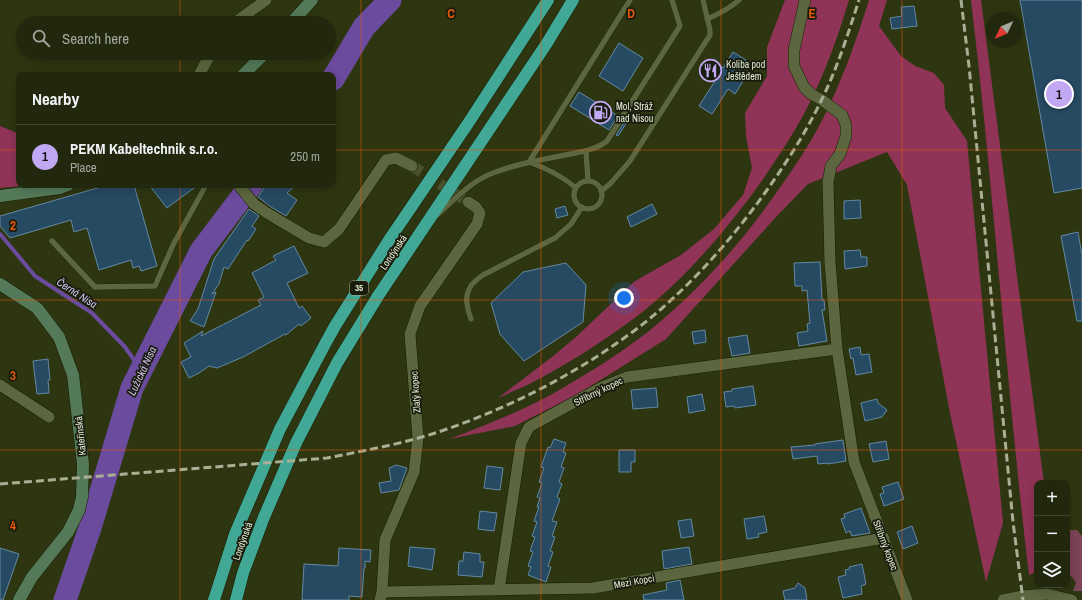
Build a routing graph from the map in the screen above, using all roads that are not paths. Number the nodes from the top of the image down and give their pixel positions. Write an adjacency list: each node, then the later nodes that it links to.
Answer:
1 (266, 0): 10 (street)
2 (312, 0): 11 (street)
3 (548, 0): 40 (highway, Londýnská / 35)
4 (573, 0): 29 (highway, Londýnská / 35)
5 (630, 0): 18 (lane)
6 (672, 0): 17 (lane)
7 (703, 0): 12 (lane)
8 (739, 0): 12 (lane)
9 (805, 0): 33 (street, Stříbrný kopec)
10 (244, 16)
11 (297, 16)
12 (707, 18): 25 (lane)
13 (207, 60): 15 (street)
14 (258, 60): 16 (street)
15 (201, 72)
16 (246, 72)
17 (586, 151): 18 (lane); 20 (lane)
18 (529, 162): 24 (lane); 29 (lane)
19 (412, 166): 23 (street)
20 (588, 181): 24 (lane); 25 (lane)
21 (60, 188): 26 (street)
22 (204, 188): 30 (lane)
23 (241, 188)
24 (576, 188): 28 (lane)
25 (600, 191): 28 (lane)
26 (0, 196)
27 (468, 202): 38 (street, Zlatý kopec)
28 (582, 207): 32 (lane)
29 (424, 228): 41 (highway, Londýnská / 35)
30 (52, 241)
31 (0, 284): 39 (street, Kateřinská)
32 (471, 319)
33 (837, 349): 36 (street, Stříbrný kopec); 37 (street, Stříbrný kopec)
34 (0, 385): 35 (street)
35 (49, 417)
36 (884, 538): 37 (street, Mezi Kopci); 42 (street, Stříbrný kopec)
37 (499, 590): 38 (street, Mezi Kopci)
38 (381, 596)
39 (19, 600)
40 (214, 600)
41 (236, 600)
42 (907, 600)
43 (1003, 600): 44 (street)
44 (1072, 600)

